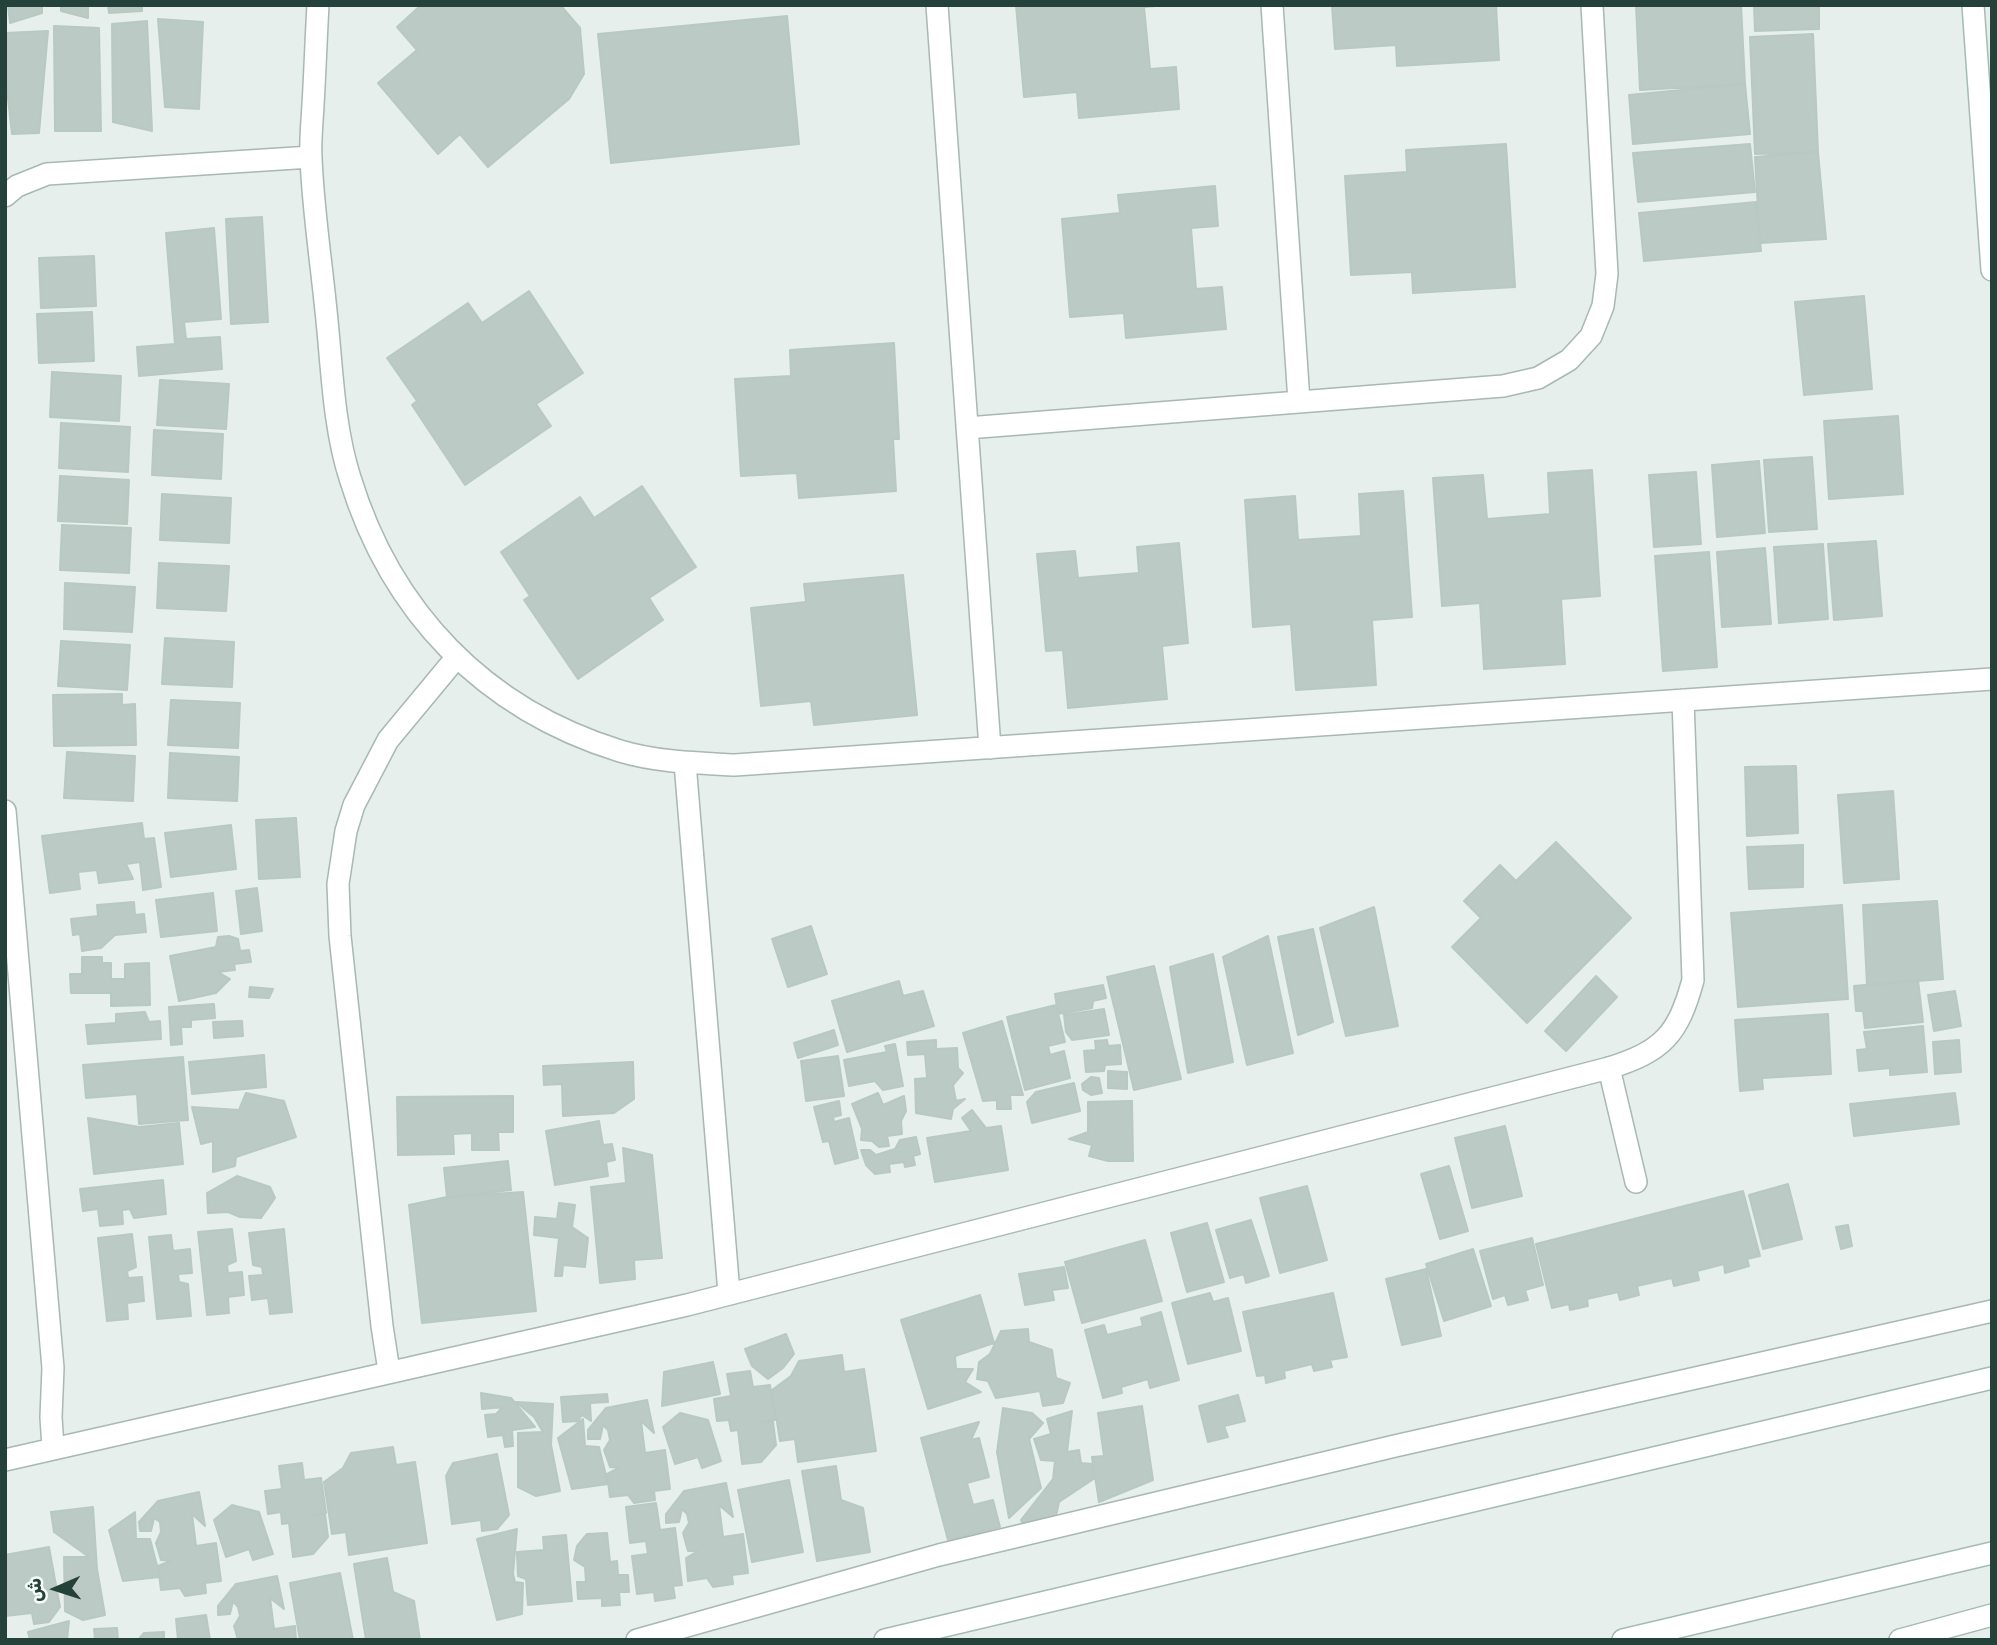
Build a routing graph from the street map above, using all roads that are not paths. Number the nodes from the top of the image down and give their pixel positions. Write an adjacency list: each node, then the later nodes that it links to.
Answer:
1 (318, 5): 6 (street)
2 (937, 5): 10 (street)
3 (1272, 5): 9 (street)
4 (1592, 5): 9 (street)
5 (1973, 5): 8 (street)
6 (311, 157): 7 (street); 11 (street)
7 (5, 196)
8 (1992, 270)
9 (1299, 401): 10 (street)
10 (967, 428): 14 (street)
11 (456, 658): 15 (street); 21 (street)
12 (1992, 679): 13 (street)
13 (1683, 700): 14 (street); 17 (street)
14 (990, 748): 15 (street)
15 (685, 763): 19 (street)
16 (5, 811): 23 (street)
17 (1609, 1068): 18 (street); 19 (street)
18 (1636, 1182)
19 (729, 1293): 21 (street)
20 (1992, 1311): 27 (street)
21 (389, 1371): 23 (street)
22 (1992, 1378): 28 (street)
23 (53, 1448): 24 (street)
24 (5, 1460)
25 (1992, 1553): 29 (street)
26 (1992, 1615): 30 (street)
27 (637, 1640)
28 (885, 1640)
29 (1623, 1640)
30 (1900, 1640)

